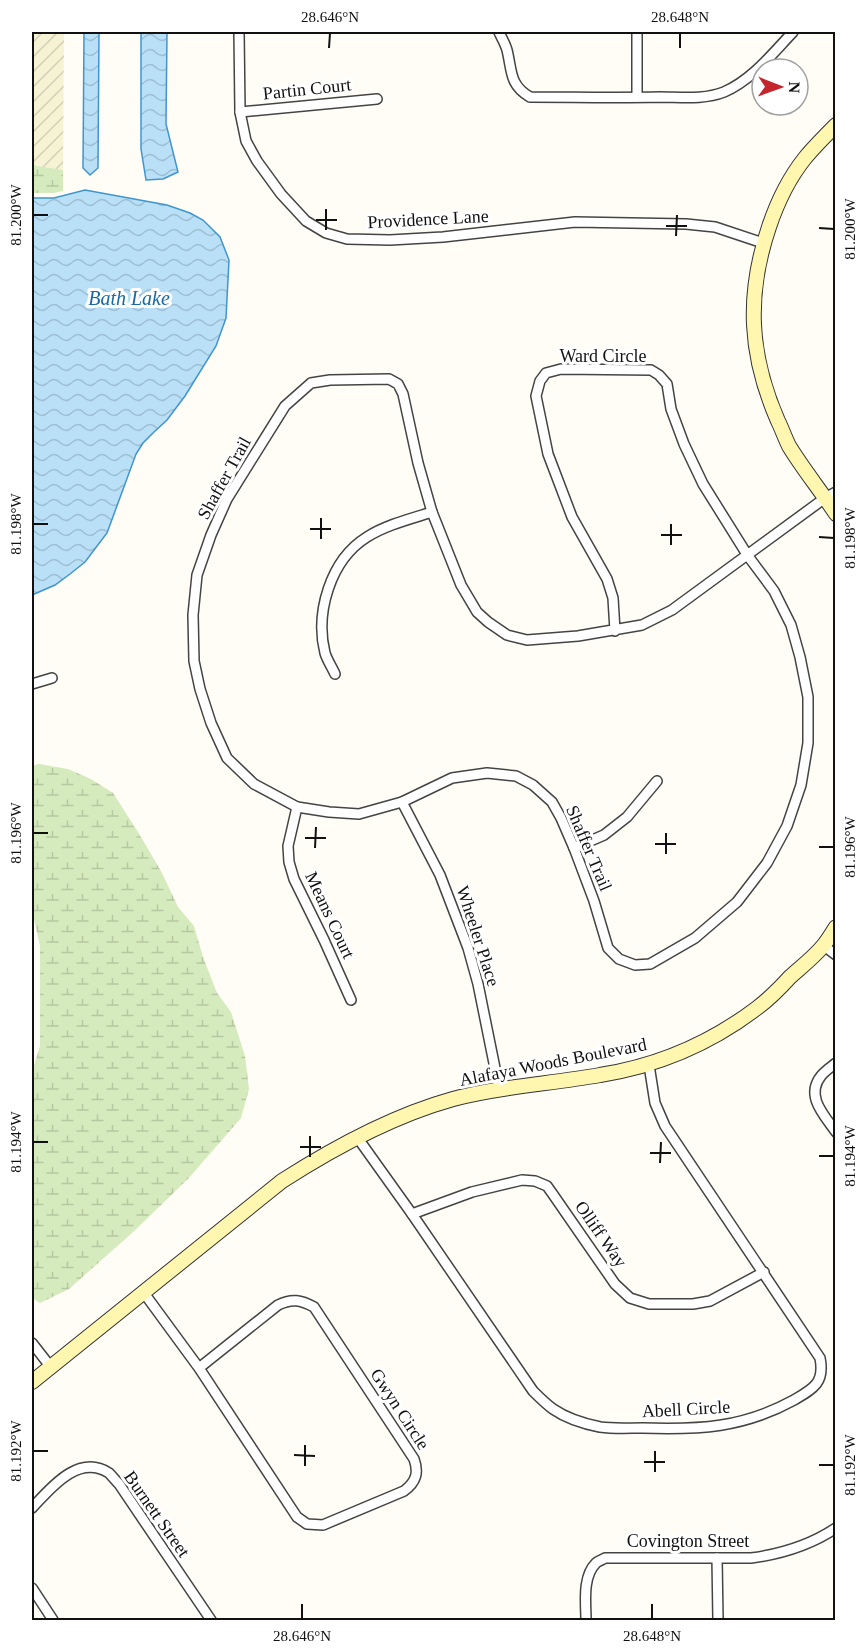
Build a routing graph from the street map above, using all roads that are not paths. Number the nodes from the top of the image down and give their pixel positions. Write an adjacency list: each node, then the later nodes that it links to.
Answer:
1 (239, 32): 7 (street, Providence Lane)
2 (499, 32): 5 (street)
3 (637, 32): 5 (street)
4 (793, 32): 5 (street)
5 (637, 98)
6 (377, 99): 7 (street, Partin Court)
7 (240, 112): 9 (street, Providence Lane)
8 (836, 125): 9 (street)
9 (764, 243): 10 (street)
10 (830, 495): 12 (street); 13 (street, Shaffer Trail)
11 (432, 512): 14 (street, Shaffer Trail); 15 (street); 20 (street, Shaffer Trail)
12 (836, 514)
13 (748, 556): 14 (street, Shaffer Trail); 14 (street, Ward Circle); 21 (street, Shaffer Trail)
14 (615, 631)
15 (335, 674)
16 (52, 678): 17 (street)
17 (32, 684)
18 (657, 780): 21 (street)
19 (402, 802): 20 (street, Shaffer Trail); 21 (street, Shaffer Trail); 28 (street, Wheeler Place)
20 (297, 807): 25 (street, Means Court)
21 (574, 848)
22 (836, 927): 23 (street, Alafaya Woods Boulevard)
23 (824, 945): 24 (street); 27 (street, Alafaya Woods Boulevard)
24 (836, 955)
25 (351, 1000)
26 (836, 1063): 29 (street)
27 (649, 1065): 28 (street, Alafaya Woods Boulevard); 32 (street, Abell Circle)
28 (499, 1088): 30 (street, Alafaya Woods Boulevard)
29 (836, 1132)
30 (357, 1137): 31 (street, Abell Circle); 33 (street, Alafaya Woods Boulevard)
31 (412, 1214): 32 (street, Olliff Way); 32 (street, Abell Circle)
32 (764, 1272)
33 (144, 1293): 35 (street, Alafaya Woods Boulevard); 36 (street, Gwyn Circle)
34 (32, 1343): 35 (street)
35 (50, 1366): 37 (street, Alafaya Woods Boulevard)
36 (199, 1368): 36 (street, Gwyn Circle)
37 (32, 1382)
38 (32, 1508): 43 (street, Burnett Street)
39 (836, 1528): 40 (street, Covington Street)
40 (717, 1558): 44 (street, Covington Street); 45 (street)
41 (32, 1588): 42 (street)
42 (53, 1620)
43 (211, 1620)
44 (586, 1620)
45 (718, 1620)

